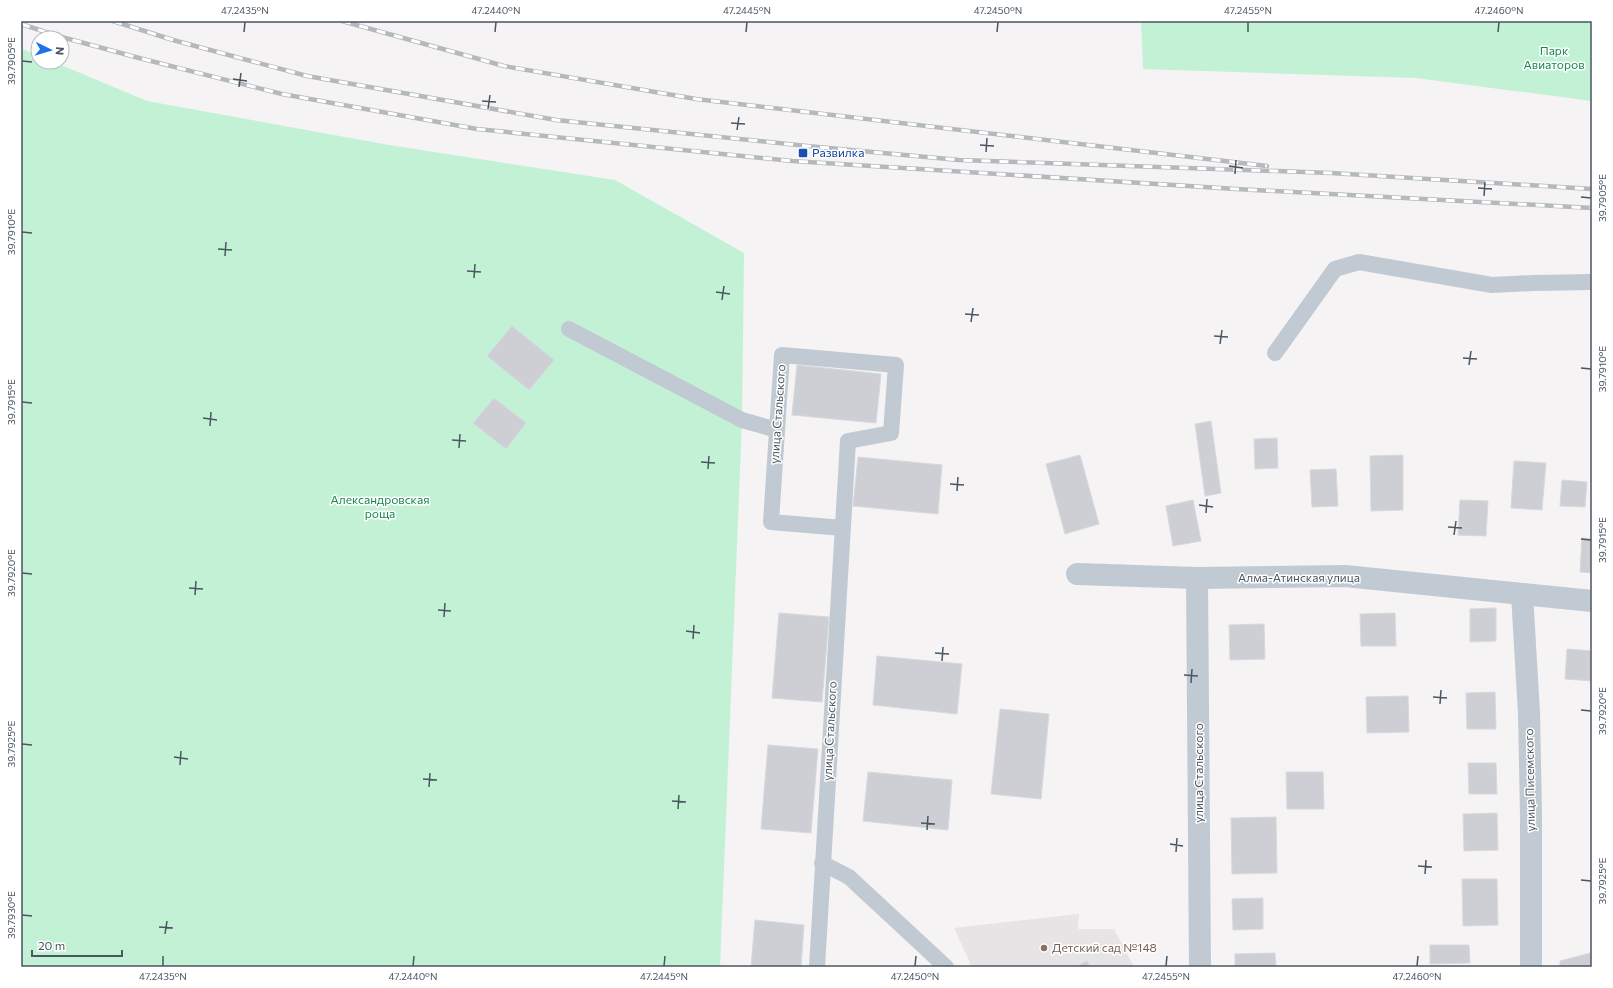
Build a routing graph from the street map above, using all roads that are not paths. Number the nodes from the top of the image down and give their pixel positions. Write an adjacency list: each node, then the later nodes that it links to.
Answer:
1 (1592, 282): 3 (lane)
2 (570, 329): 4 (lane)
3 (1275, 353)
4 (777, 430): 5 (lane, улица Стальского); 5 (lane, улица Стальского)
5 (842, 528): 10 (lane, улица Стальского)
6 (1077, 574): 7 (street, Алма-Атинская улица)
7 (1197, 578): 8 (street, Алма-Атинская улица); 13 (street, улица Стальского)
8 (1522, 594): 9 (street, Алма-Атинская улица); 14 (street, улица Писемского)
9 (1592, 602)
10 (822, 863): 11 (lane, улица Стальского); 12 (lane)
11 (817, 967)
12 (946, 967)
13 (1200, 967)
14 (1531, 967)

